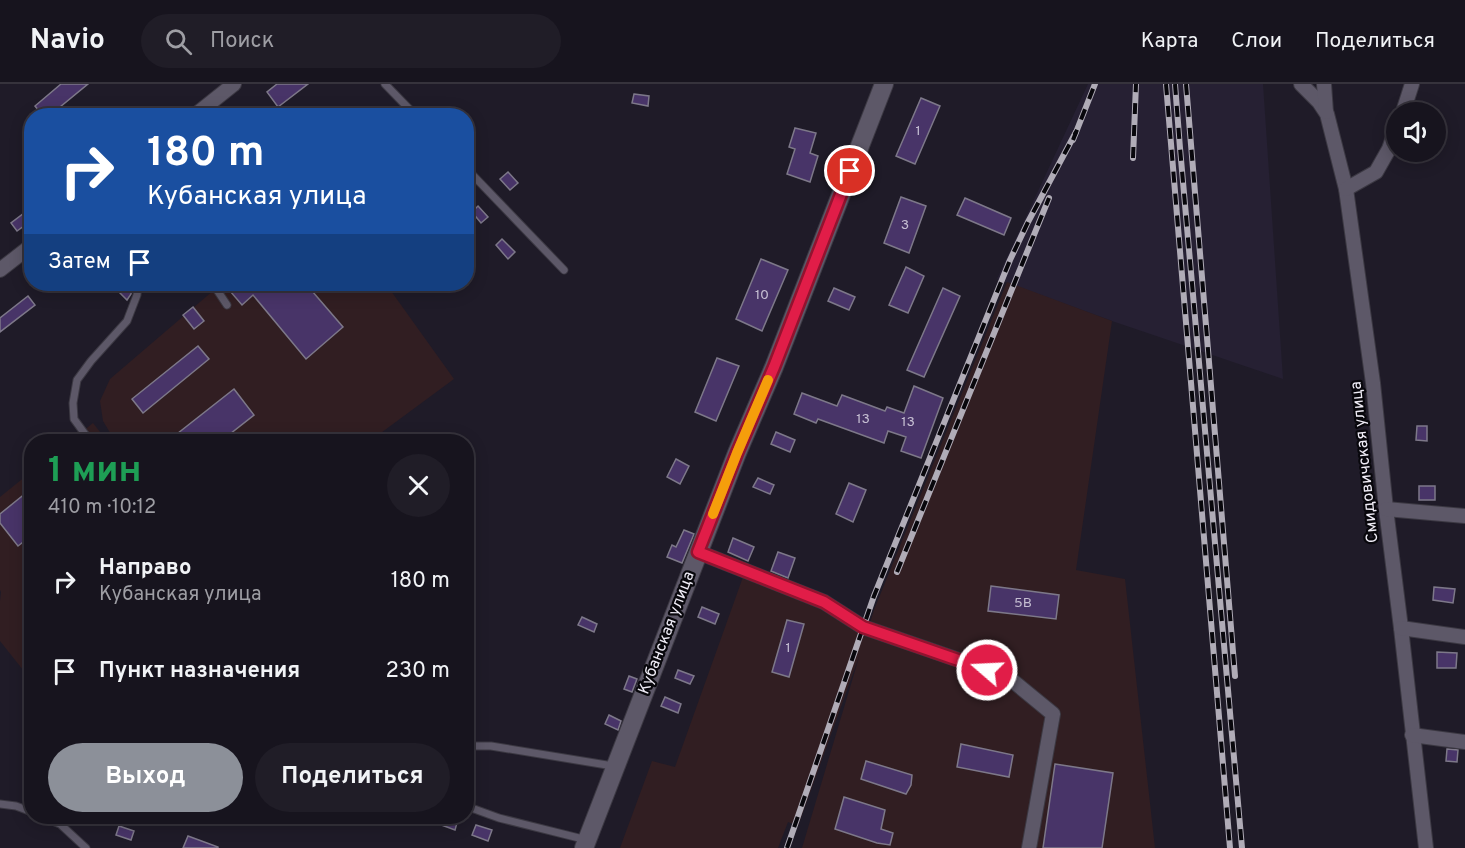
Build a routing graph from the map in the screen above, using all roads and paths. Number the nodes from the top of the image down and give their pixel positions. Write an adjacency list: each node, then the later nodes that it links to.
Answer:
1 (234, 84): 8 (street)
2 (385, 84): 9 (lane)
3 (884, 84): 23 (main road, Кубанская улица)
4 (1301, 84): 10 (street, Смидовичская улица)
5 (1324, 84): 10 (street)
6 (1412, 84): 7 (street)
7 (1406, 102)
8 (204, 108)
9 (408, 108)
10 (1327, 114): 13 (street, Смидовичская улица)
11 (1386, 154): 13 (street)
12 (474, 176): 16 (lane)
13 (1346, 189): 21 (street, Смидовичская улица)
14 (24, 251): 15 (street)
15 (0, 270)
16 (564, 270)
17 (137, 291): 20 (lane)
18 (218, 291): 19 (lane)
19 (227, 305)
20 (85, 434)
21 (1386, 509): 22 (street); 24 (street, Смидовичская улица)
22 (1465, 516)
23 (698, 552): 29 (main road, Кубанская улица); 36 (street)
24 (1401, 628): 25 (street); 26 (street, Смидовичская улица)
25 (1465, 637)
26 (1412, 735): 27 (street); 37 (street, Смидовичская улица)
27 (1465, 741)
28 (474, 746): 29 (lane)
29 (616, 766): 34 (main road, Кубанская улица)
30 (0, 804): 31 (lane)
31 (24, 809)
32 (474, 809): 34 (lane)
33 (60, 824): 35 (lane)
34 (585, 844)
35 (86, 848)
36 (1029, 848)
37 (1426, 848)

